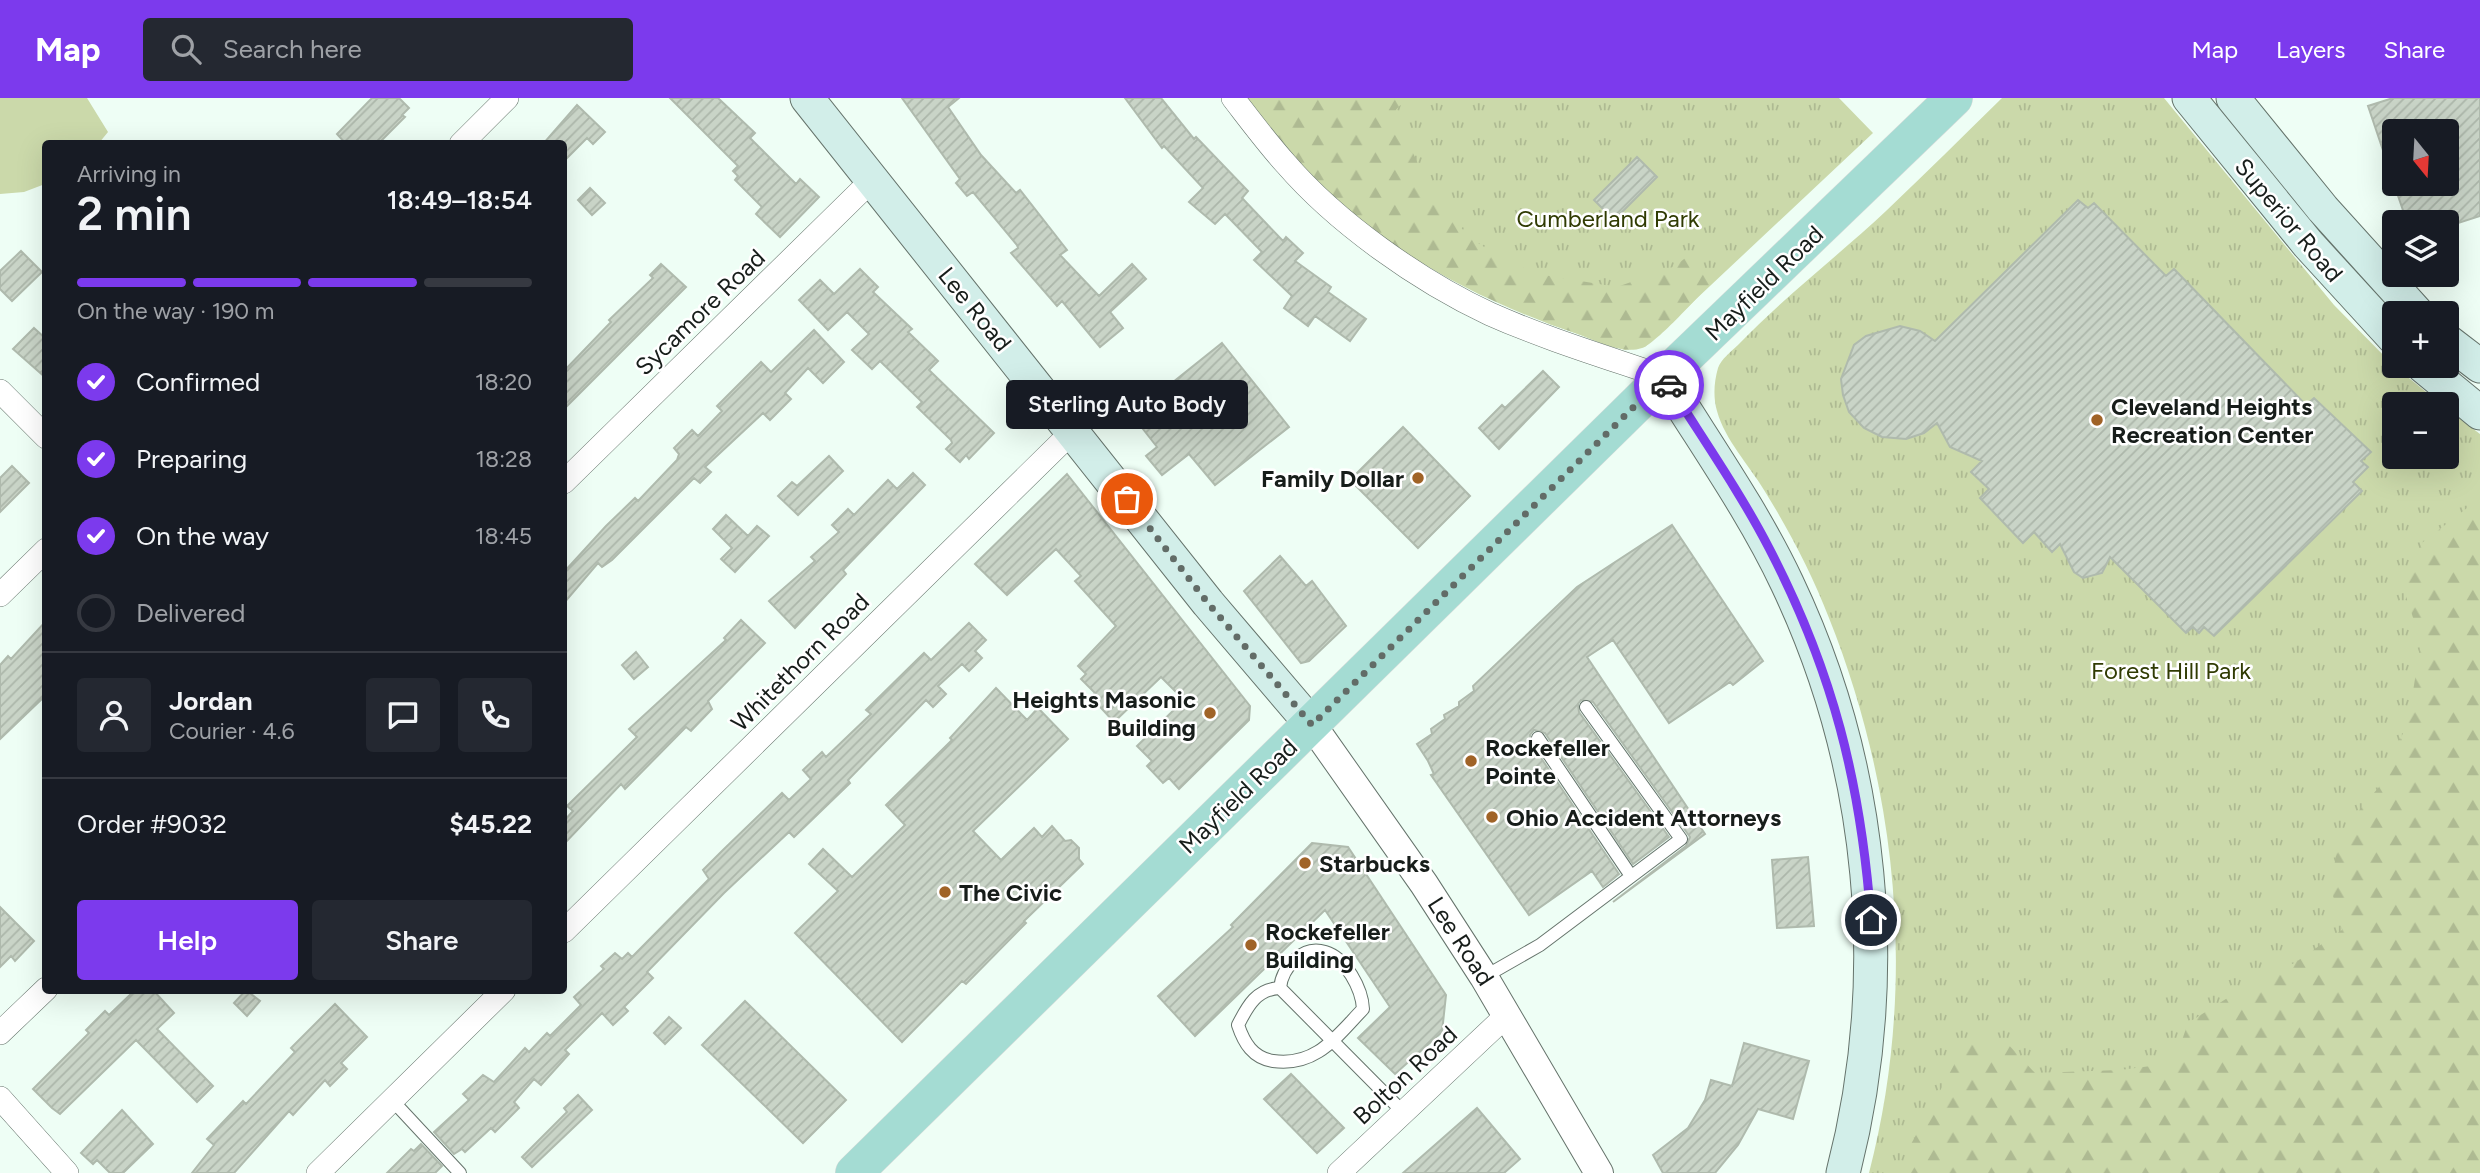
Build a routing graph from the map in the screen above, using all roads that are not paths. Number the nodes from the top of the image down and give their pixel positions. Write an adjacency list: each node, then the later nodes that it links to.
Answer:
1 (507, 98): 7 (street)
2 (807, 98): 8 (main road, Lee Road)
3 (1233, 98): 15 (street)
4 (1954, 98): 15 (main road, Mayfield Road)
5 (2233, 98): 9 (main road, Superior Road)
6 (2199, 101): 10 (main road, Superior Road)
7 (465, 140)
8 (872, 180): 19 (main road, Lee Road); 21 (street, Sycamore Road)
9 (2334, 223): 10 (main road); 11 (main road, Superior Road)
10 (2308, 244): 12 (main road, Superior Road)
11 (2406, 301)
12 (2382, 325)
13 (2459, 350): 14 (main road)
14 (2480, 366)
15 (1664, 377): 25 (main road, Mayfield Road); 45 (main road)
16 (2438, 378): 18 (main road)
17 (0, 391): 20 (street)
18 (2480, 412)
19 (1073, 430): 25 (main road, Lee Road); 28 (street, Whitethorn Road)
20 (42, 433)
21 (567, 479)
22 (42, 554): 23 (street)
23 (0, 595)
24 (1586, 707): 27 (lane)
25 (1312, 725): 29 (street, Lee Road); 42 (main road, Mayfield Road)
26 (1538, 738): 27 (lane)
27 (1631, 876): 29 (lane)
28 (567, 929)
29 (1485, 977): 33 (street, Lee Road)
30 (1280, 988): 35 (lane); 35 (lane); 35 (lane)
31 (42, 993): 34 (street)
32 (500, 994): 37 (street)
33 (1507, 1015): 38 (street, Bolton Road); 44 (street, Lee Road)
34 (0, 1033)
35 (1332, 1040): 38 (lane)
36 (0, 1098): 39 (street)
37 (392, 1100): 40 (street); 41 (lane)
38 (1403, 1112): 43 (street, Bolton Road)
39 (67, 1173)
40 (318, 1173)
41 (460, 1173)
42 (854, 1173)
43 (1339, 1173)
44 (1599, 1173)
45 (1843, 1173)

